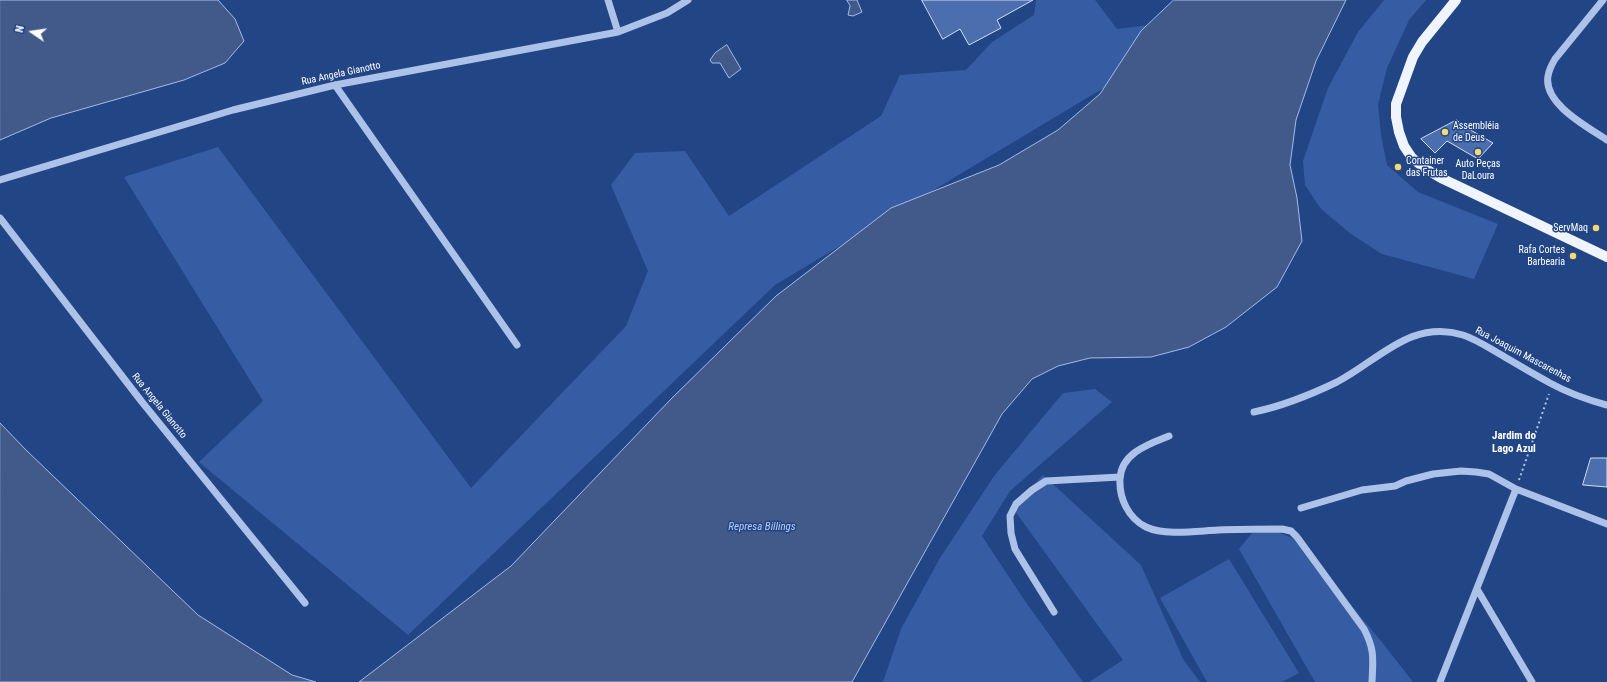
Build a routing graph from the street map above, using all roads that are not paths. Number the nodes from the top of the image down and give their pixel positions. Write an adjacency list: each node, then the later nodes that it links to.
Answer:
1 (608, 0): 5 (street)
2 (688, 0): 5 (street, Rua Angela Gianotto)
3 (1456, 0): 10 (main road)
4 (1603, 0): 7 (street)
5 (618, 32): 6 (street, Rua Angela Gianotto)
6 (335, 85): 8 (street, Rua Angela Gianotto); 11 (street)
7 (1607, 140)
8 (0, 180)
9 (0, 218): 20 (street, Rua Angela Gianotto)
10 (1607, 257)
11 (518, 345)
12 (1607, 405): 13 (street, Rua Joaquim Mascarenhas)
13 (1254, 412)
14 (1169, 436): 15 (street)
15 (1120, 477): 21 (street); 22 (street)
16 (1516, 489): 17 (street); 18 (street); 19 (street)
17 (1301, 508)
18 (1607, 524)
19 (1478, 589): 23 (street); 24 (street)
20 (305, 603)
21 (1054, 612)
22 (1372, 682)
23 (1440, 682)
24 (1532, 682)

